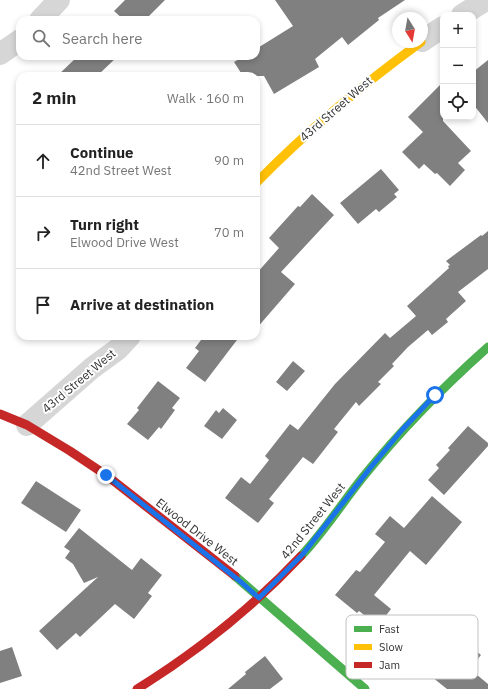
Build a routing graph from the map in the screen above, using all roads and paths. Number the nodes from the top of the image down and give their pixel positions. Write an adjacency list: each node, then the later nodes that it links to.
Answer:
1 (59, 0): 4 (street)
2 (486, 0): 3 (street)
3 (467, 12)
4 (44, 16)
5 (440, 29): 6 (street, 43rd Street West)
6 (428, 37)
7 (16, 43): 9 (street)
8 (413, 48): 10 (street, 43rd Street West)
9 (0, 54)
10 (260, 179)
11 (126, 340): 14 (street, 43rd Street West)
12 (488, 347): 15 (street, 42nd Street West)
13 (0, 414): 14 (street, Elwood Drive West)
14 (27, 425): 15 (street, Elwood Drive West)
15 (259, 598): 16 (street, Elwood Drive West); 18 (street, 42nd Street West)
16 (346, 673)
17 (353, 679): 19 (street, Elwood Drive West)
18 (137, 689)
19 (365, 689)

